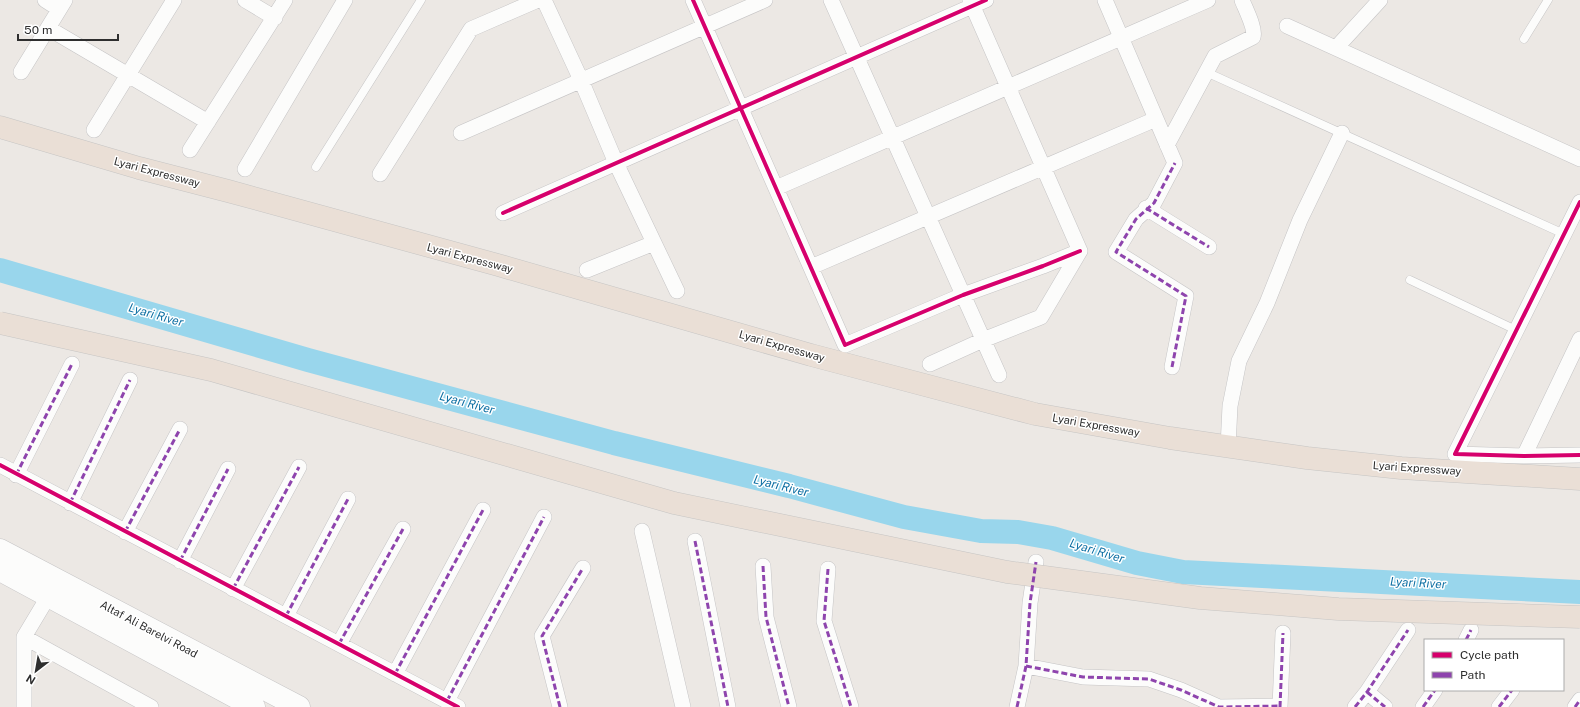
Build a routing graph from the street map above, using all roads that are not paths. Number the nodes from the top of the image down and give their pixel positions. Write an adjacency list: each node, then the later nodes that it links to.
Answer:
1 (45, 0): 18 (street)
2 (174, 0): 29 (street)
3 (245, 0): 19 (street)
4 (285, 0): 19 (street)
5 (346, 0): 46 (street)
6 (421, 0): 44 (lane)
7 (538, 0): 47 (street)
8 (544, 0): 30 (street)
9 (693, 0): 20 (street)
10 (765, 0): 20 (street)
11 (831, 0): 26 (street)
12 (1105, 0): 23 (street)
13 (1208, 0): 23 (street)
14 (1242, 0): 28 (street)
15 (1380, 0): 25 (street)
16 (1548, 0): 24 (lane)
17 (976, 2): 26 (street); 31 (street)
18 (62, 5): 22 (street)
19 (274, 18): 34 (street)
20 (705, 26): 30 (street); 32 (street)
21 (1287, 26): 25 (street)
22 (48, 28): 27 (street); 29 (street)
23 (1121, 38): 31 (street); 33 (street)
24 (1524, 39)
25 (1336, 48): 42 (street)
26 (856, 57): 32 (street); 39 (street)
27 (21, 72)
28 (1206, 72): 38 (lane); 40 (street)
29 (128, 74): 34 (street); 36 (street)
30 (581, 80): 37 (street); 43 (street)
31 (1008, 87): 39 (street); 45 (street)
32 (741, 108): 43 (street); 48 (street)
33 (1156, 119): 40 (street); 45 (street)
34 (208, 122): 41 (street)
35 (0, 127): 72 (highway, Lyari Expressway)
36 (94, 130)
37 (461, 133)
38 (1342, 133): 53 (lane); 72 (street)
39 (893, 138): 48 (street); 52 (street)
40 (1167, 145): 50 (street)
41 (190, 150)
42 (1580, 159)
43 (616, 163): 51 (street); 54 (street)
44 (316, 167)
45 (1043, 168): 52 (street); 56 (street)
46 (245, 169)
47 (380, 174)
48 (776, 188): 57 (street)
49 (1580, 202): 53 (street)
50 (1146, 208): 55 (street); 68 (street)
51 (503, 213)
52 (928, 217): 57 (street); 61 (street)
53 (1564, 234): 63 (street)
54 (654, 243): 58 (street); 60 (street)
55 (1209, 247)
56 (1080, 251): 61 (street); 65 (street)
57 (811, 267): 61 (street)
58 (587, 270)
59 (1410, 280): 63 (lane)
60 (677, 291)
61 (963, 295): 65 (street)
62 (0, 323): 98 (highway, bridge)
63 (1516, 330): 74 (street)
64 (1580, 339): 74 (street)
65 (983, 340): 67 (street); 69 (street)
66 (72, 364): 78 (street)
67 (930, 364)
68 (1172, 367)
69 (999, 375)
70 (130, 380): 81 (street)
71 (180, 429): 86 (street)
72 (1228, 447): 79 (highway, Lyari Expressway)
73 (1580, 455): 74 (street)
74 (1524, 456)
75 (0, 465): 78 (street)
76 (299, 468): 95 (street)
77 (228, 469): 89 (street)
78 (16, 475): 81 (street)
79 (1580, 479)
80 (348, 498): 97 (street)
81 (70, 503): 86 (street)
82 (483, 510): 104 (street)
83 (544, 516): 109 (street)
84 (403, 529): 102 (street)
85 (642, 531): 115 (street)
86 (125, 532): 89 (street)
87 (694, 541): 116 (street)
88 (0, 550): 113 (main road, Altaf Ali Barelvi Road)
89 (180, 560): 95 (street)
90 (1036, 562): 103 (street)
91 (763, 566): 117 (street)
92 (583, 568): 114 (street)
93 (828, 569): 118 (street)
94 (0, 570): 96 (main road, Altaf Ali Barelvi Road)
95 (233, 588): 97 (street)
96 (48, 597): 101 (street); 112 (main road, Altaf Ali Barelvi Road)
97 (286, 616): 102 (street)
98 (1580, 617)
99 (1408, 630): 107 (street)
100 (1283, 633): 121 (street)
101 (24, 637): 110 (street); 111 (street)
102 (339, 644): 104 (street)
103 (1026, 666): 119 (street); 120 (street)
104 (395, 674): 109 (street)
105 (1434, 691): 124 (street)
106 (1511, 691): 125 (street)
107 (1367, 692): 122 (street); 123 (street)
108 (1580, 700): 126 (street)
109 (452, 704)
110 (24, 707)
111 (151, 707)
112 (254, 707)
113 (299, 707)
114 (560, 707)
115 (683, 707)
116 (728, 707)
117 (789, 707)
118 (851, 707)
119 (1017, 707)
120 (1219, 707): 121 (street)
121 (1280, 707)
122 (1355, 707)
123 (1385, 707)
124 (1423, 707)
125 (1500, 707)
126 (1575, 707)

